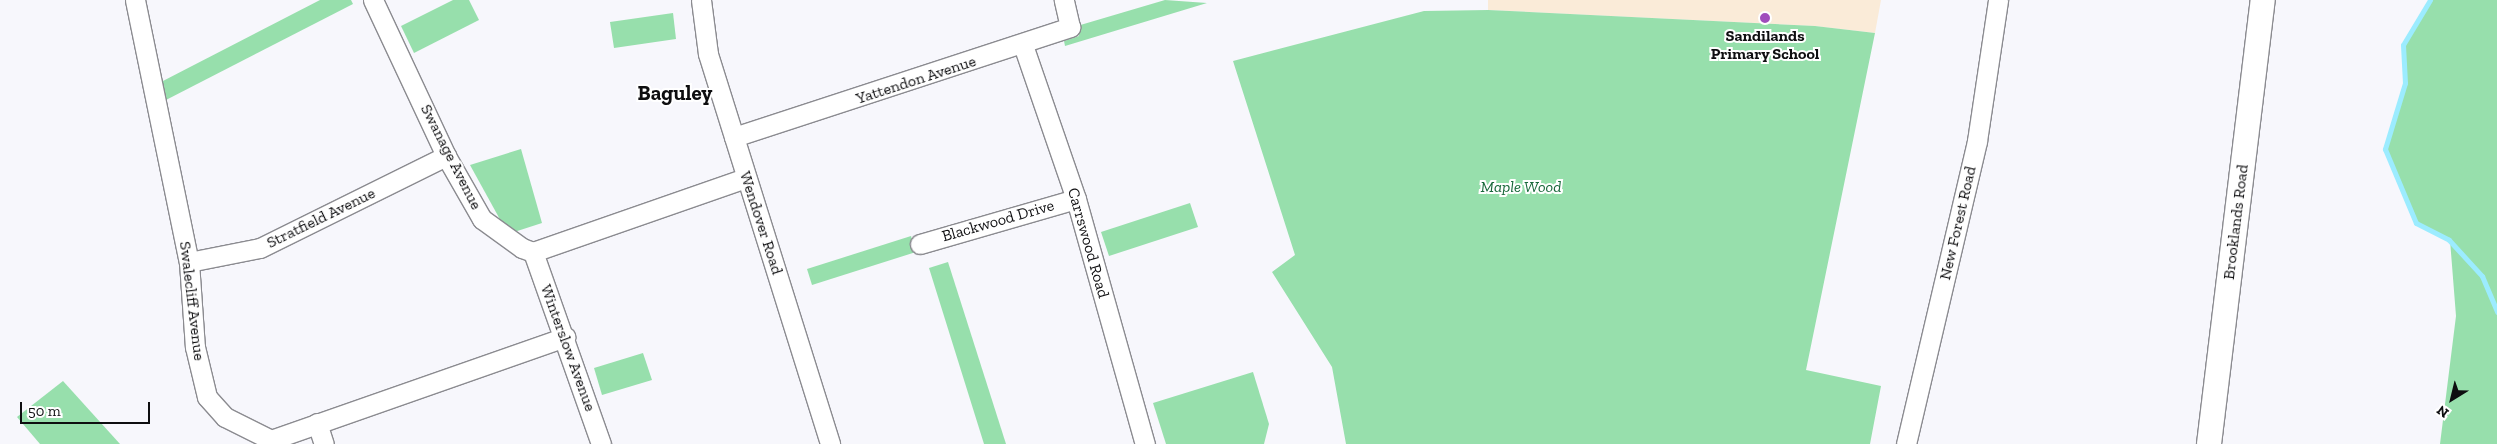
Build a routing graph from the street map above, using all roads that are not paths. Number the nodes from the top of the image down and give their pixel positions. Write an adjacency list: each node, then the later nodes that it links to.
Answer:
1 (135, 0): 14 (street, Swalecliff Avenue)
2 (373, 0): 9 (street, Swanage Avenue)
3 (701, 0): 8 (street, Wendover Road)
4 (1064, 0): 7 (street, Yattendon Avenue)
5 (1998, 0): 21 (street, New Forest Road)
6 (2263, 0): 22 (street, Brooklands Road)
7 (1023, 45): 8 (street, Yattendon Avenue); 11 (street, Carrswood Road)
8 (734, 137): 10 (street, Wendover Road)
9 (446, 156): 13 (street, Swanage Avenue); 14 (street, Stratfield Avenue)
10 (745, 178): 13 (street); 19 (street, Wendover Road)
11 (1076, 199): 12 (street, Blackwood Drive); 20 (street, Carrswood Road)
12 (920, 244)
13 (533, 252): 15 (street, Winterslow Avenue)
14 (189, 262): 16 (street, Swalecliff Avenue)
15 (565, 337): 16 (street, Swalecliff Avenue); 18 (street, Winterslow Avenue)
16 (317, 423): 17 (street)
17 (324, 444)
18 (601, 444)
19 (830, 444)
20 (1145, 444)
21 (1906, 444)
22 (2210, 444)

